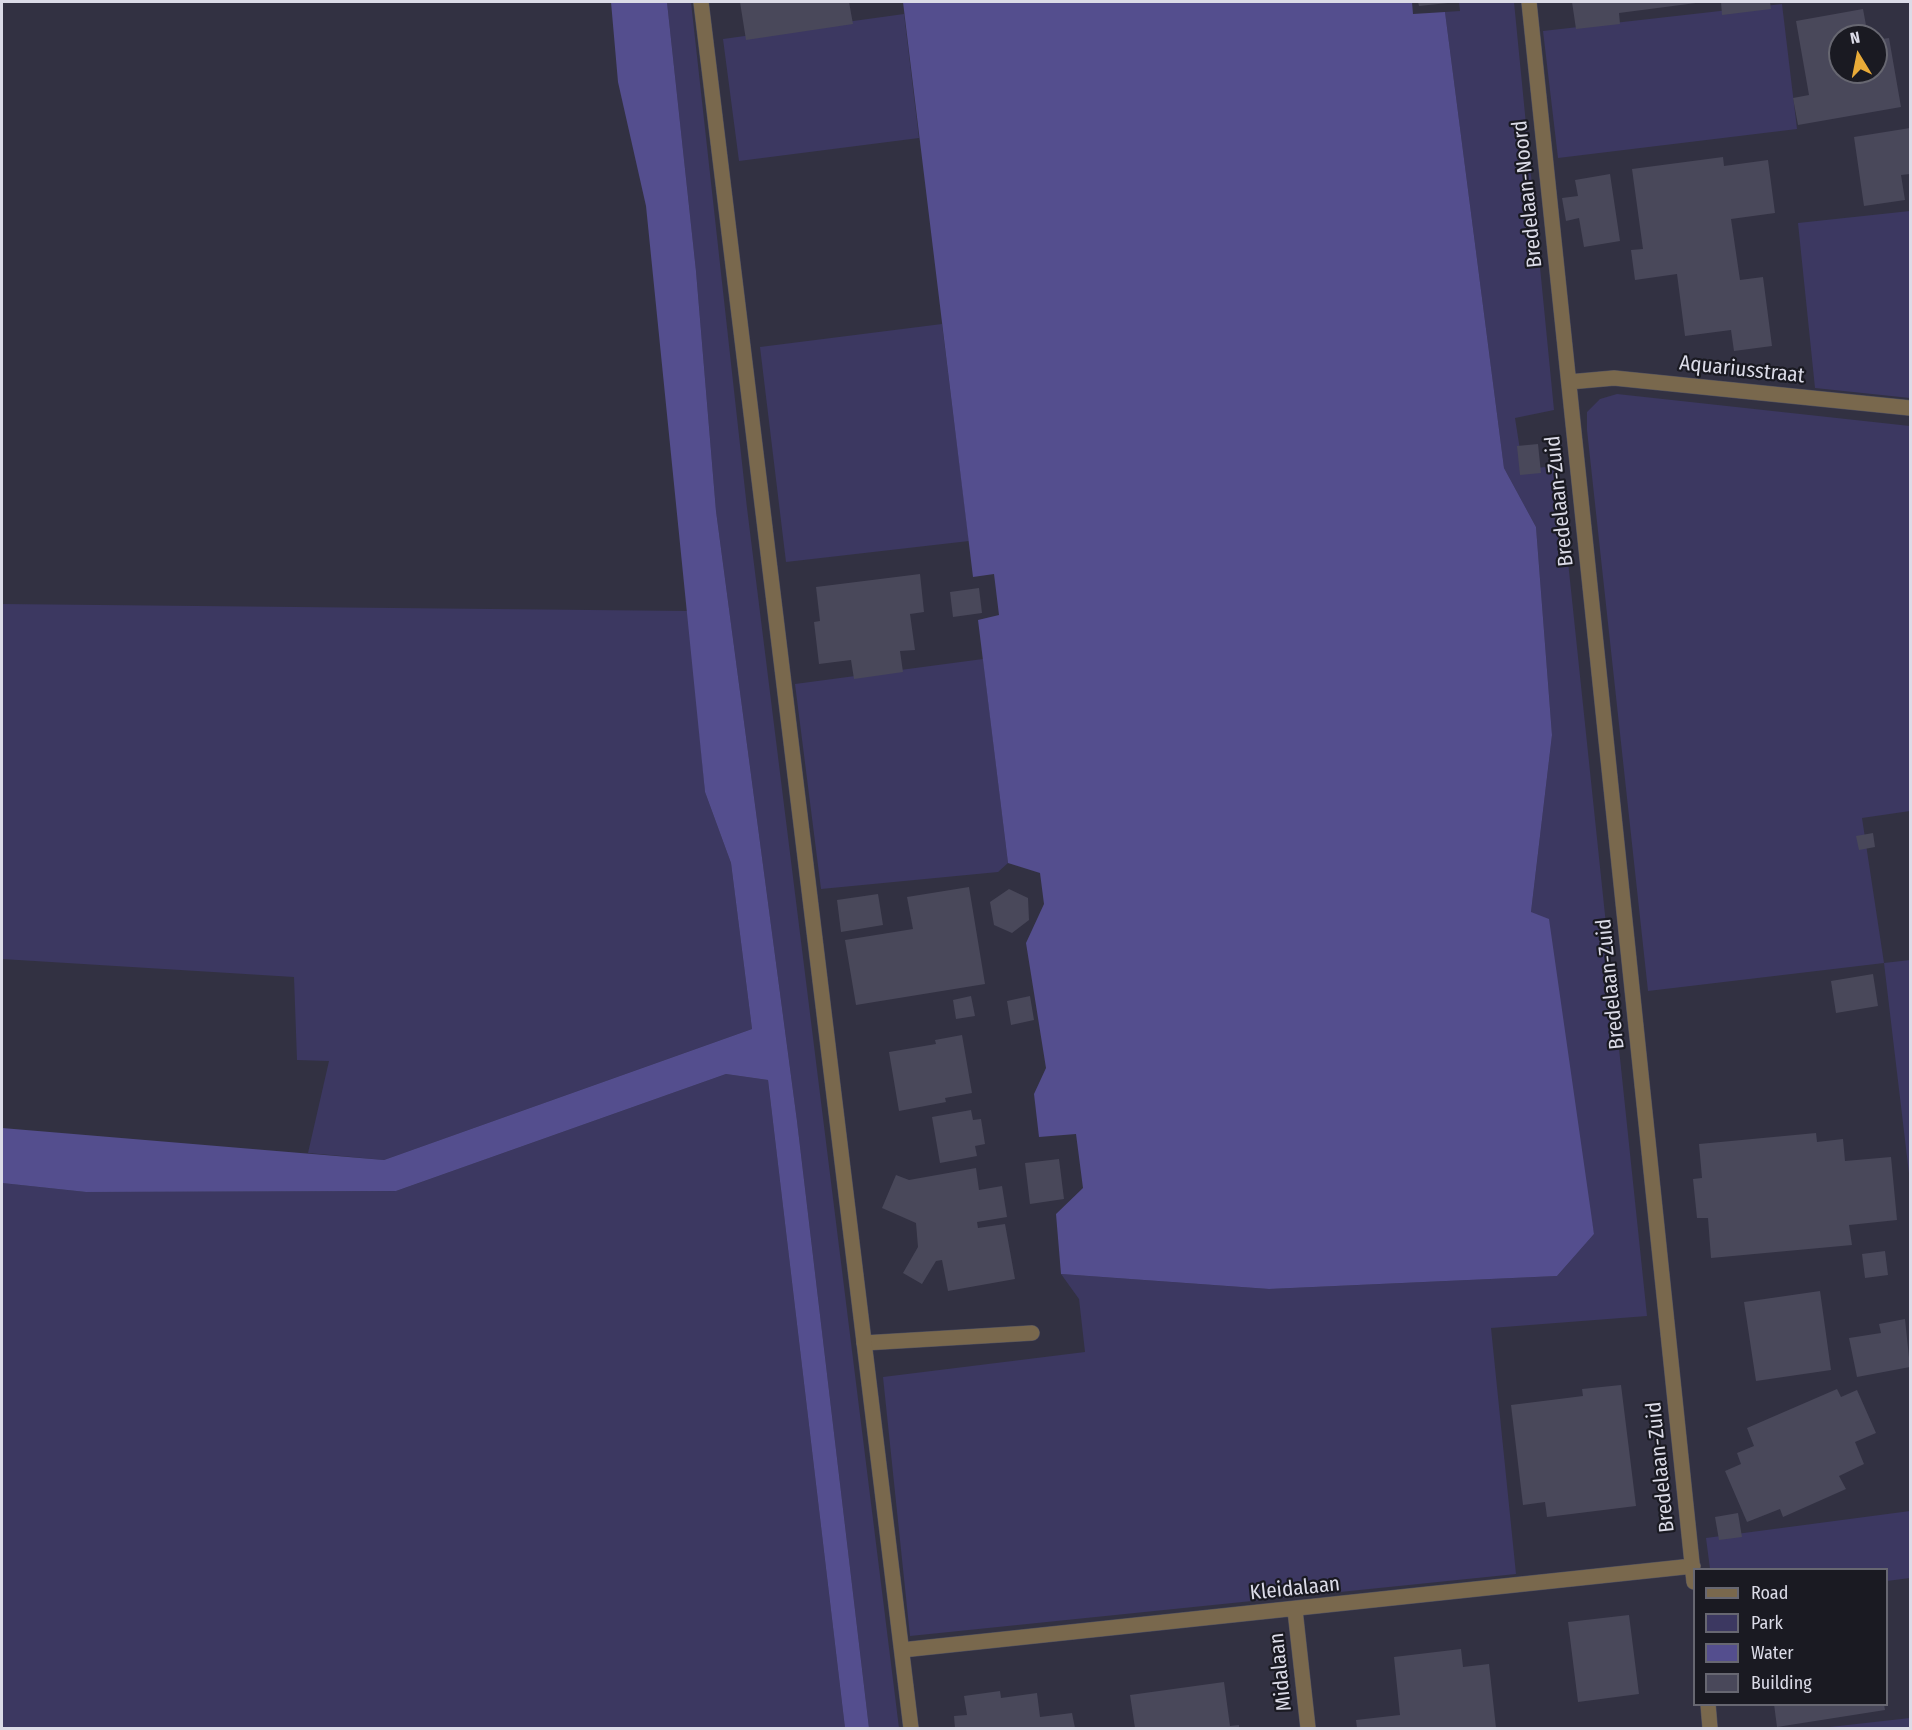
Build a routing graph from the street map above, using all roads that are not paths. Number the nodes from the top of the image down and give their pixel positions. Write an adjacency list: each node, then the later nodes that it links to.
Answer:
1 (701, 2): 6 (street)
2 (1529, 2): 3 (street, Bredelaan-Noord)
3 (1569, 382): 4 (street, Aquariusstraat); 7 (street, Bredelaan-Zuid)
4 (1911, 408)
5 (1032, 1333): 6 (street)
6 (864, 1343): 9 (street)
7 (1693, 1566): 8 (street, Kleidalaan)
8 (1295, 1610): 9 (street, Kleidalaan); 12 (street, Midalaan)
9 (902, 1650): 11 (street)
10 (1708, 1706): 13 (street)
11 (911, 1728)
12 (1308, 1728)
13 (1710, 1728)

